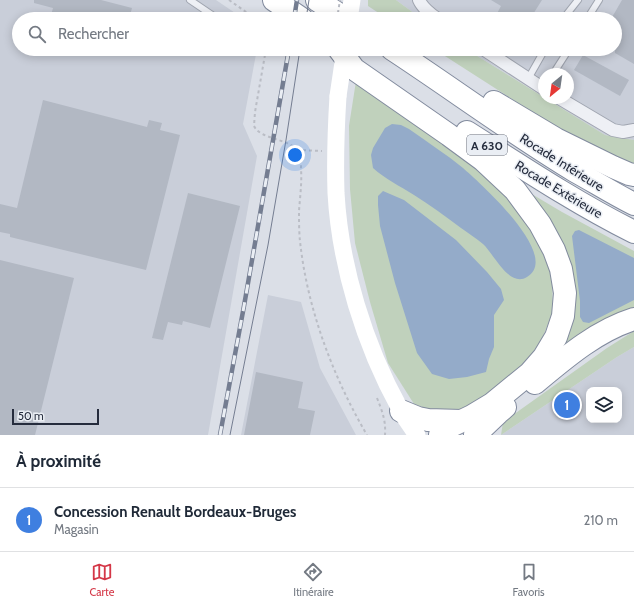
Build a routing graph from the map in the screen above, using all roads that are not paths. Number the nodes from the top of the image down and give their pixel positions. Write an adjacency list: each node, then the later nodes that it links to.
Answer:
1 (190, 0): 8 (lane)
2 (274, 0): 9 (highway)
3 (317, 0): 10 (highway)
4 (352, 0): 11 (main road)
5 (419, 0): 12 (street)
6 (578, 0): 13 (lane)
7 (599, 0): 14 (lane)
8 (208, 12)
9 (292, 12)
10 (335, 12)
11 (350, 12)
12 (430, 12)
13 (569, 12)
14 (591, 12)
15 (344, 56): 33 (highway)
16 (344, 56): 32 (main road, bridge)
17 (355, 56): 30 (highway, Rocade Extérieure / A 630)
18 (401, 56): 29 (highway, Rocade Intérieure / A 630)
19 (402, 56): 28 (highway)
20 (494, 56): 24 (street)
21 (542, 56): 24 (lane)
22 (565, 56): 23 (lane)
23 (557, 68)
24 (528, 79): 25 (street)
25 (538, 85)
26 (569, 104): 27 (street)
27 (634, 130)
28 (634, 176)
29 (634, 204)
30 (634, 232)
31 (634, 319): 33 (highway)
32 (401, 411): 33 (highway); 34 (main road)
33 (474, 430): 35 (highway)
34 (417, 435)
35 (440, 435)

